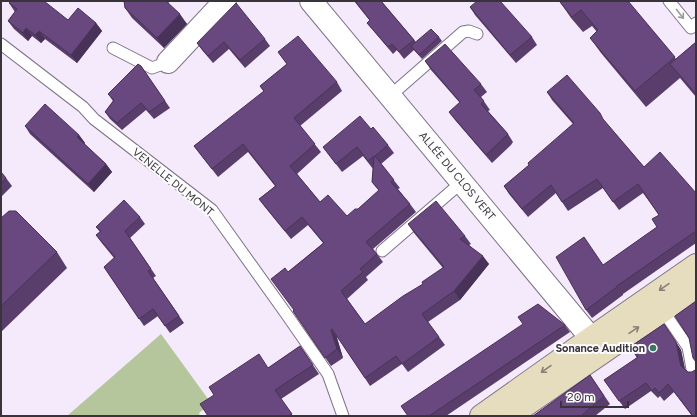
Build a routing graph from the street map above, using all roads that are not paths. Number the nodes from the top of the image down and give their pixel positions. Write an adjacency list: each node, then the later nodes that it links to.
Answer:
1 (225, 1): 8 (street)
2 (311, 1): 9 (street, ALLÉE DU CLOS VERT)
3 (670, 1): 4 (lane, one-way to 4)
4 (696, 24)
5 (478, 34): 9 (lane)
6 (1, 44): 18 (lane, VENELLE DU MONT)
7 (112, 48): 8 (lane)
8 (168, 62)
9 (390, 96): 10 (street, ALLÉE DU CLOS VERT)
10 (462, 182): 11 (lane); 15 (street, ALLÉE DU CLOS VERT)
11 (382, 251)
12 (696, 264): 15 (main road, one-way to 15)
13 (696, 288): 14 (main road)
14 (663, 311): 15 (main road, one-way to 14); 16 (lane)
15 (596, 345): 17 (main road)
16 (696, 373)
17 (498, 413)
18 (343, 416)

